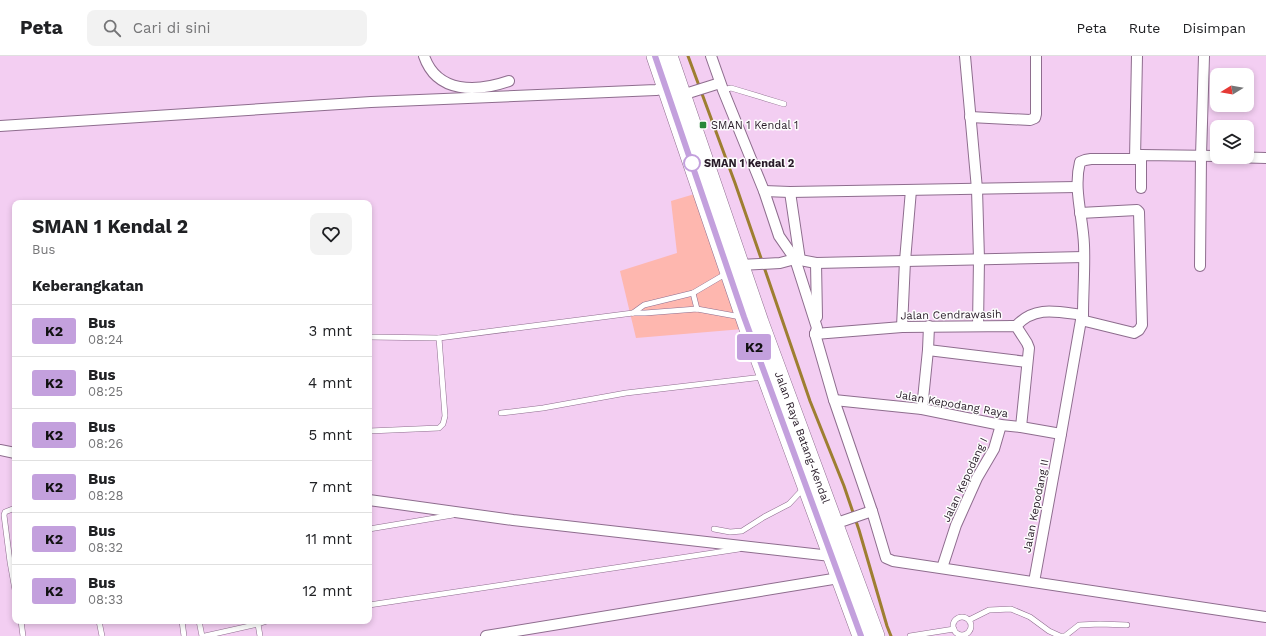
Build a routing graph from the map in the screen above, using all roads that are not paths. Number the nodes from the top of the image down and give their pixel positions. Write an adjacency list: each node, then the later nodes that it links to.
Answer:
1 (424, 56): 9 (street)
2 (655, 56): 11 (highway, Jalan Raya Batang-Kendal)
3 (669, 56): 12 (highway, Jalan Raya Batang-Kendal)
4 (711, 56): 10 (street)
5 (965, 56): 14 (street)
6 (1036, 56): 14 (street)
7 (1137, 56): 18 (street)
8 (1204, 56): 16 (street)
9 (509, 80)
10 (719, 86): 12 (street); 13 (lane); 25 (street)
11 (666, 88): 15 (street); 34 (highway, Jalan Raya Batang-Kendal)
12 (688, 93): 34 (highway, Jalan Raya Batang-Kendal)
13 (784, 104)
14 (970, 117): 23 (street)
15 (0, 126)
16 (1201, 156): 17 (street); 18 (street); 33 (street)
17 (1210, 156)
18 (1138, 157): 21 (street, Jalan Kepodang II); 22 (street)
19 (1254, 158): 20 (street)
20 (1266, 158)
21 (1077, 187): 23 (street); 27 (street, Jalan Kepodang II)
22 (1141, 188)
23 (977, 189): 24 (street); 29 (street)
24 (911, 190): 26 (street); 31 (street)
25 (764, 191): 26 (street); 30 (street)
26 (790, 192): 30 (street)
27 (1080, 213): 28 (street, Jalan Kepodang II); 39 (street, Jalan Cendrawasih)
28 (1084, 257): 29 (street); 39 (street, Jalan Kepodang II)
29 (979, 259): 31 (street); 41 (street)
30 (798, 260): 32 (street); 34 (street); 44 (street)
31 (905, 261): 32 (street); 43 (street)
32 (816, 262): 44 (street)
33 (1200, 266)
34 (734, 268): 35 (lane); 38 (highway, Jalan Raya Batang-Kendal); 49 (highway, Jalan Raya Batang-Kendal)
35 (693, 293): 36 (lane); 37 (lane)
36 (697, 310): 37 (lane); 38 (lane)
37 (633, 313): 46 (lane)
38 (744, 317): 49 (highway, Jalan Raya Batang-Kendal)
39 (1082, 318): 42 (street, Jalan Cendrawasih); 56 (street, Jalan Kepodang II)
40 (929, 326): 41 (street, Jalan Cendrawasih); 43 (street, Jalan Cendrawasih); 47 (street)
41 (978, 326): 42 (street, Jalan Cendrawasih)
42 (1016, 326): 48 (street)
43 (902, 327): 44 (street, Jalan Cendrawasih)
44 (816, 331): 50 (street)
45 (372, 337): 46 (lane)
46 (439, 338): 55 (lane)
47 (928, 350): 48 (street); 51 (street)
48 (1027, 362): 54 (street)
49 (773, 377): 52 (lane); 59 (highway, Jalan Raya Batang-Kendal); 64 (highway, Jalan Raya Batang-Kendal)
50 (834, 400): 51 (street, Jalan Kepodang Raya); 62 (street)
51 (922, 409): 53 (street, Jalan Kepodang Raya)
52 (500, 413)
53 (1001, 425): 54 (street, Jalan Kepodang Raya); 70 (street, Jalan Kepodang I)
54 (1021, 427): 56 (street, Jalan Kepodang Raya)
55 (372, 431)
56 (1061, 434): 72 (street, Jalan Kepodang II)
57 (0, 450): 58 (street)
58 (12, 452)
59 (806, 487): 66 (lane); 68 (highway, Jalan Raya Batang-Kendal)
60 (372, 500): 63 (street)
61 (12, 509): 69 (lane)
62 (869, 511): 64 (street); 70 (street)
63 (464, 513): 65 (lane); 67 (street)
64 (841, 522): 91 (highway, Jalan Raya Batang-Kendal)
65 (372, 528)
66 (714, 529)
67 (754, 547): 68 (street); 73 (lane)
68 (831, 556): 71 (highway, Jalan Raya Batang-Kendal)
69 (12, 562)
70 (942, 568): 72 (street)
71 (839, 578): 89 (street); 90 (highway, Jalan Raya Batang-Kendal)
72 (1034, 582): 74 (street)
73 (372, 605)
74 (1266, 617)
75 (969, 620): 82 (lane); 82 (lane); 93 (lane)
76 (21, 624): 83 (lane)
77 (100, 624): 84 (lane)
78 (182, 624): 85 (lane)
79 (200, 624): 86 (lane)
80 (258, 624): 87 (lane); 88 (lane)
81 (1127, 625): 93 (lane)
82 (954, 629): 92 (lane)
83 (23, 636)
84 (102, 636)
85 (184, 636)
86 (202, 636)
87 (205, 636)
88 (260, 636)
89 (486, 636)
90 (861, 636)
91 (876, 636)
92 (911, 636)
93 (1061, 636)

